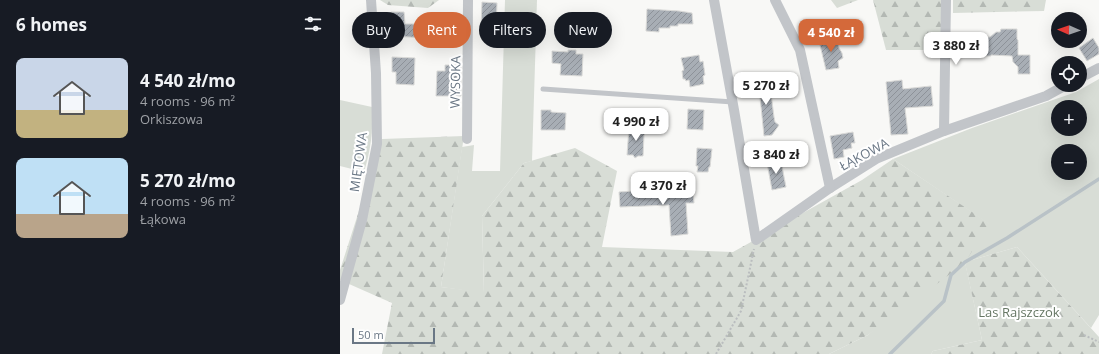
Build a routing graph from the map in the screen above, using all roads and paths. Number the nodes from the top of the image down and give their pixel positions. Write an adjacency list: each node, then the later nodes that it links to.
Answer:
1 (371, 0): 15 (street, MIĘTOWA)
2 (468, 0): 12 (street, WYSOKA)
3 (714, 0): 10 (street)
4 (775, 0): 13 (street)
5 (946, 0): 11 (street)
6 (1099, 68): 7 (street)
7 (1087, 74)
8 (543, 89): 10 (lane)
9 (1053, 92): 11 (street, ŁĄKOWA)
10 (733, 102): 14 (street)
11 (944, 131): 13 (street, ŁĄKOWA)
12 (467, 139)
13 (830, 188): 14 (street, ŁĄKOWA)
14 (756, 240): 18 (path)
15 (340, 300)
16 (1084, 335): 17 (path)
17 (1099, 342)
18 (716, 354)

